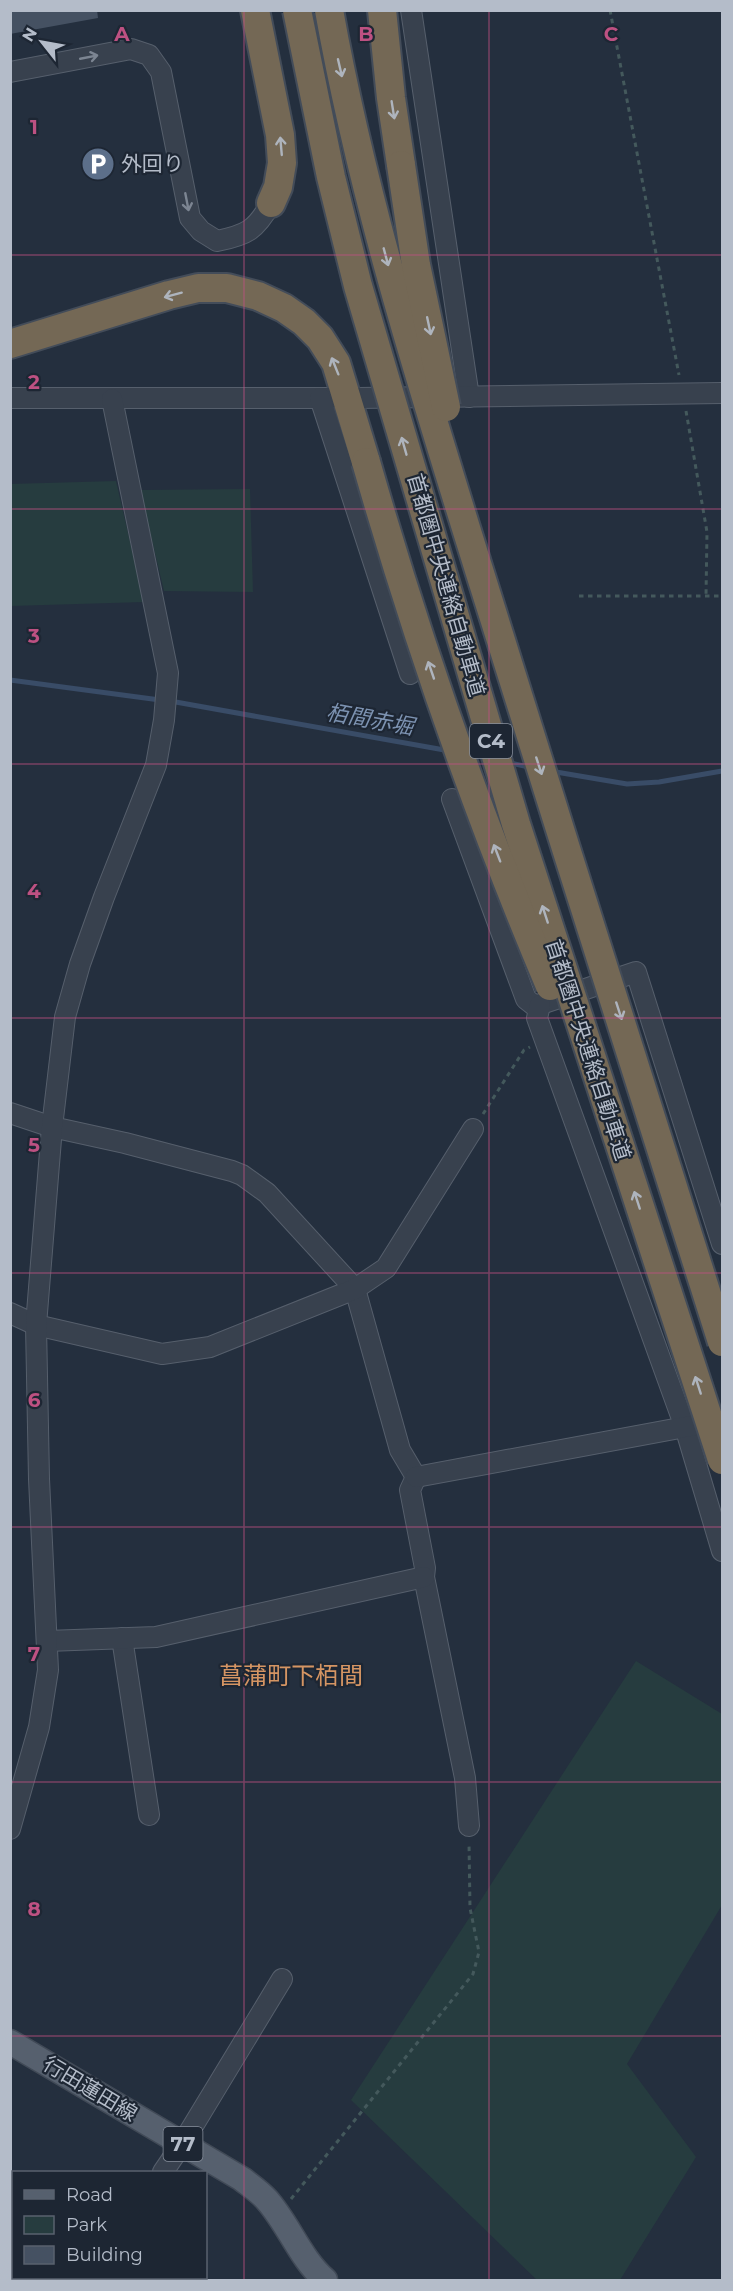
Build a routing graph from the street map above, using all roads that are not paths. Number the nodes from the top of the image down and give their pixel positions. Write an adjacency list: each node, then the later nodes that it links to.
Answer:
1 (255, 10): 7 (highway, one-way to 1)
2 (297, 10): 21 (highway, 首都圏中央連絡自動車道 / C4, one-way to 2, bridge)
3 (328, 10): 15 (highway, 首都圏中央連絡自動車道 / C4, one-way to 15, bridge)
4 (382, 10): 15 (highway, one-way to 15, bridge)
5 (411, 10): 10 (street)
6 (10, 72): 7 (street, one-way to 7)
7 (271, 203)
8 (10, 344): 21 (highway, one-way to 8, bridge)
9 (723, 393): 10 (street)
10 (469, 397): 12 (street)
11 (10, 398): 13 (street)
12 (358, 398)
13 (112, 399): 14 (street); 19 (street)
14 (410, 674)
15 (527, 728): 26 (highway, 首都圏中央連絡自動車道 / C4, one-way to 26, bridge)
16 (452, 799): 17 (street)
17 (540, 1005): 22 (street); 28 (street)
18 (10, 1113): 19 (street)
19 (52, 1127): 23 (street); 25 (street)
20 (473, 1128): 23 (street)
21 (624, 1160): 29 (highway, 首都圏中央連絡自動車道 / C4, one-way to 21, bridge)
22 (723, 1244)
23 (355, 1289): 25 (street); 30 (street)
24 (10, 1313): 25 (street)
25 (36, 1325): 34 (street)
26 (723, 1342)
27 (723, 1419): 28 (street)
28 (685, 1427): 30 (street); 31 (street)
29 (723, 1460)
30 (416, 1477): 32 (street)
31 (723, 1551)
32 (424, 1577): 33 (street); 36 (street)
33 (122, 1638): 34 (street); 35 (street)
34 (47, 1641): 37 (street)
35 (149, 1815)
36 (469, 1826)
37 (10, 1829)
38 (282, 1979): 40 (street)
39 (10, 2042): 40 (main road, 行田蓮田線 / 77)
40 (182, 2144): 41 (street); 42 (main road, 行田蓮田線 / 77)
41 (164, 2171)
42 (325, 2280)

